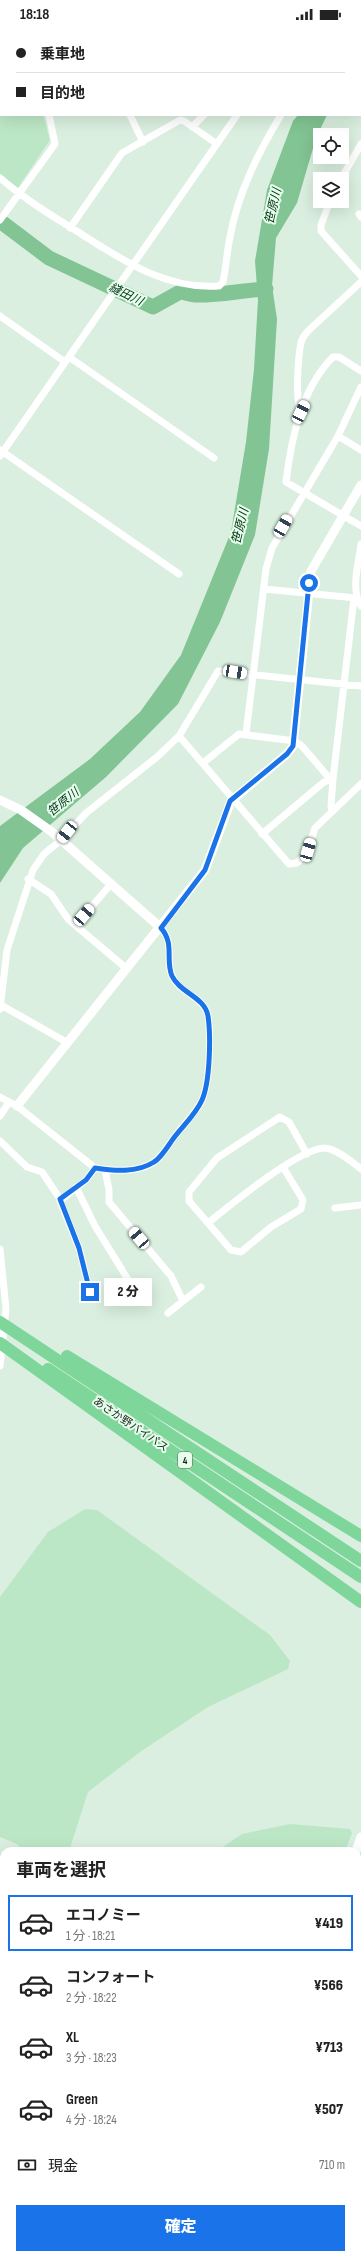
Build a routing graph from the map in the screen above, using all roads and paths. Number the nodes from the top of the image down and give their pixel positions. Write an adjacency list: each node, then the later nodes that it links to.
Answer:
1 (49, 116): 12 (street)
2 (130, 116): 7 (street)
3 (203, 116): 6 (street)
4 (236, 116): 8 (street)
5 (280, 116): 16 (street)
6 (192, 126): 7 (street); 8 (street)
7 (143, 142): 15 (street)
8 (217, 144): 16 (street)
9 (361, 144): 10 (street)
10 (345, 172)
11 (0, 178): 12 (street)
12 (19, 195): 14 (street); 15 (street)
13 (327, 208): 17 (street)
14 (0, 220)
15 (70, 228): 16 (street)
16 (132, 267): 20 (street)
17 (361, 276)
18 (361, 282): 23 (street)
19 (0, 316): 20 (street)
20 (67, 359): 26 (street); 27 (street)
21 (361, 371): 23 (street)
22 (361, 387): 24 (street)
23 (301, 412): 29 (street)
24 (338, 436): 25 (street); 29 (street)
25 (361, 450)
26 (1, 453): 33 (street)
27 (214, 458)
28 (361, 485): 30 (street)
29 (303, 493): 30 (street); 34 (street)
30 (343, 516): 31 (street); 35 (street)
31 (361, 526)
32 (361, 544): 36 (street)
33 (179, 574)
34 (264, 589): 35 (street); 38 (street)
35 (307, 594): 36 (street); 39 (street)
36 (355, 598): 37 (street); 40 (street)
37 (361, 606)
38 (253, 674): 39 (street); 42 (street); 43 (street)
39 (298, 678): 40 (street); 44 (street)
40 (344, 684): 41 (street); 46 (street)
41 (361, 686)
42 (246, 734): 44 (street); 45 (street)
43 (178, 736): 45 (street); 52 (street)
44 (293, 740): 46 (street); 48 (street)
45 (203, 762): 48 (street)
46 (331, 779): 50 (street); 51 (street)
47 (361, 784): 50 (street)
48 (233, 798): 51 (street); 56 (street)
49 (0, 800): 52 (street)
50 (332, 812): 51 (street)
51 (262, 834)
52 (61, 840): 53 (street); 54 (street)
53 (28, 879): 55 (street); 58 (street)
54 (111, 884): 55 (street); 56 (street)
55 (76, 925): 57 (street)
56 (161, 928): 57 (street); 68 (street)
57 (127, 969): 59 (street)
58 (1, 1007): 59 (street)
59 (68, 1044): 61 (street)
60 (0, 1097): 61 (street)
61 (13, 1104): 62 (street); 66 (street)
62 (0, 1116)
63 (0, 1141): 70 (street)
64 (307, 1154): 65 (street); 67 (street); 73 (street)
65 (283, 1167): 73 (street); 73 (street)
66 (95, 1168): 68 (street); 69 (street)
67 (361, 1169)
68 (105, 1170): 78 (street)
69 (76, 1187): 70 (street); 75 (street)
70 (60, 1199): 77 (street)
71 (361, 1205): 72 (street)
72 (335, 1208)
73 (208, 1222)
74 (0, 1249): 82 (street)
75 (132, 1286)
76 (201, 1287): 78 (street)
77 (90, 1292)
78 (183, 1301): 79 (street)
79 (168, 1314)
80 (4, 1325): 83 (highway); 84 (highway, あさか野バイパス / 4)
81 (4, 1343): 85 (highway, あさか野バイパス / 4); 86 (highway)
82 (0, 1366)
83 (361, 1536)
84 (361, 1561)
85 (361, 1577)
86 (361, 1602)
87 (361, 1837): 88 (street)
88 (357, 1847)

